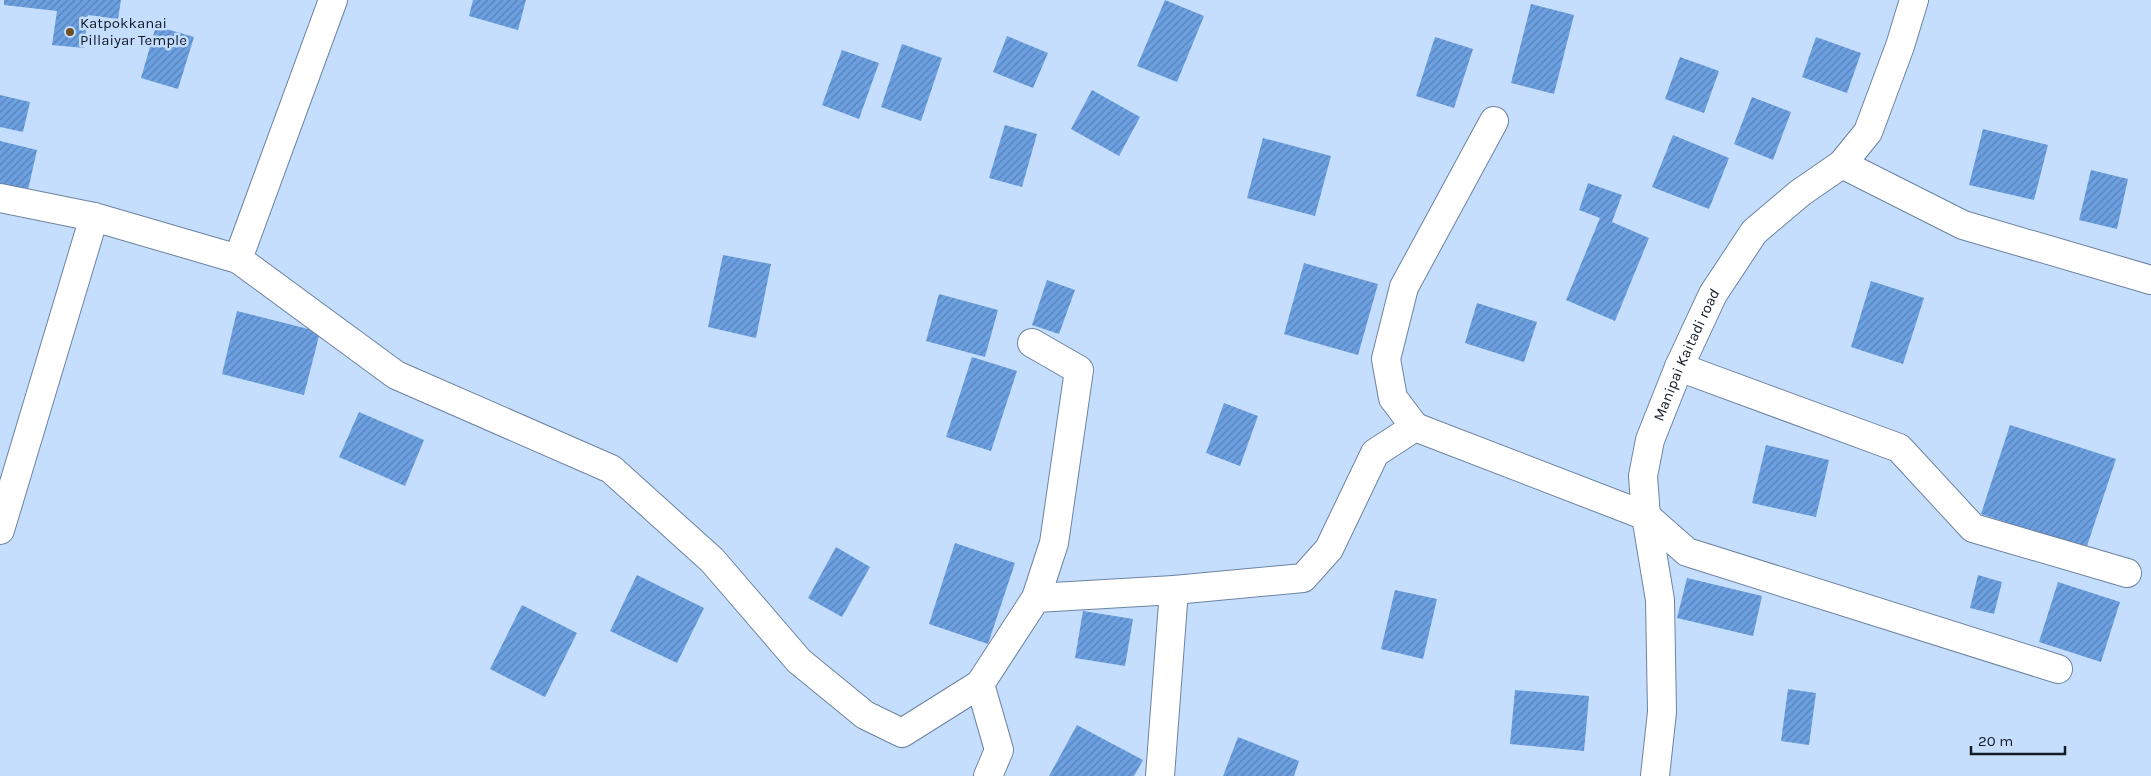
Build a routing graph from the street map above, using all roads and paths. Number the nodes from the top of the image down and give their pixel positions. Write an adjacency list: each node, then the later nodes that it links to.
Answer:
1 (333, 0): 7 (street)
2 (1914, 0): 4 (street, Manipai Kaitadi road)
3 (1494, 121): 11 (street)
4 (1842, 164): 8 (street); 10 (street, Manipai Kaitadi road)
5 (0, 198): 6 (street)
6 (94, 217): 7 (street); 13 (street)
7 (238, 259): 18 (street)
8 (2151, 280)
9 (1032, 343): 16 (street)
10 (1679, 367): 12 (street, Manipai Kaitadi road); 14 (street)
11 (1416, 427): 12 (street); 15 (street)
12 (1646, 516): 17 (street); 21 (street, Manipai Kaitadi road)
13 (0, 530)
14 (2127, 573)
15 (1174, 590): 16 (street); 20 (street)
16 (1036, 598): 18 (street)
17 (2058, 668)
18 (980, 684): 19 (street)
19 (988, 776)
20 (1160, 776)
21 (1655, 776)

